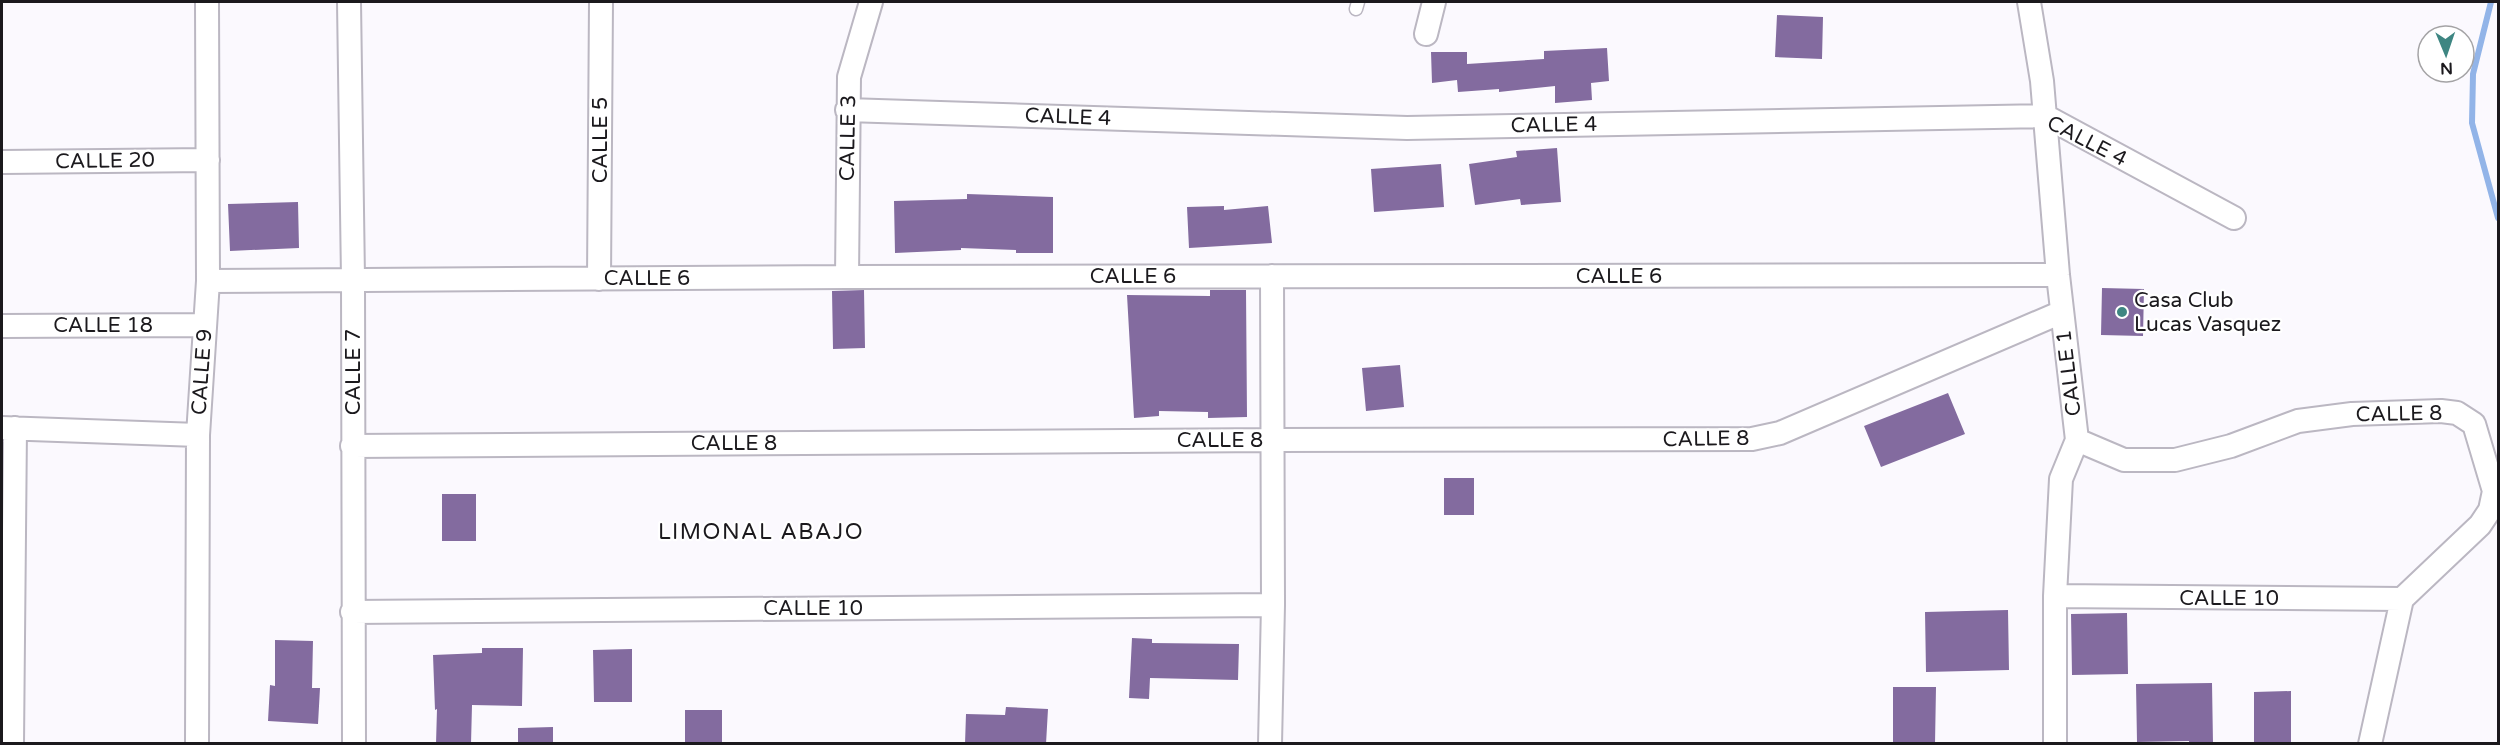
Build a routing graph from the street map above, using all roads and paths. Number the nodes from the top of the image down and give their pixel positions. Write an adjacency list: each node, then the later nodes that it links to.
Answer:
1 (207, 2): 10 (street, CALLE 9)
2 (349, 2): 16 (street, CALLE 7)
3 (601, 2): 17 (street, CALLE 5)
4 (871, 2): 8 (street, CALLE 3)
5 (1434, 2): 7 (street)
6 (2029, 2): 9 (street, CALLE 1)
7 (1426, 34)
8 (848, 111): 9 (street, CALLE 4); 15 (street, CALLE 3)
9 (2044, 117): 12 (street, CALLE 4); 13 (street, CALLE 1)
10 (208, 160): 11 (street, CALLE 20); 18 (street, CALLE 9)
11 (2, 162)
12 (2234, 218)
13 (2058, 275): 14 (street, CALLE 6); 19 (street, CALLE 1)
14 (1272, 276): 15 (street, CALLE 6); 24 (street)
15 (847, 277): 17 (street, CALLE 6)
16 (353, 279): 17 (street, CALLE 6); 18 (street, CALLE 6); 26 (street, CALLE 7)
17 (599, 279)
18 (208, 281): 20 (street, CALLE 9)
19 (2062, 312): 24 (street, CALLE 8); 25 (street, CALLE 1)
20 (205, 324): 21 (street, CALLE 18); 23 (street, CALLE 9)
21 (2, 326)
22 (8, 428): 23 (street); 31 (street)
23 (198, 435): 32 (street, CALLE 9)
24 (1273, 440): 26 (street, CALLE 8); 29 (street)
25 (2077, 440): 27 (street, CALLE 1); 28 (street, CALLE 8)
26 (352, 446): 30 (street, CALLE 7)
27 (2055, 596): 28 (street, CALLE 10); 35 (street, CALLE 1)
28 (2402, 599): 36 (street)
29 (1273, 605): 30 (street, CALLE 10); 34 (street)
30 (352, 612): 33 (street, CALLE 7)
31 (12, 744)
32 (197, 744)
33 (354, 744)
34 (1270, 744)
35 (2055, 744)
36 (2370, 744)

